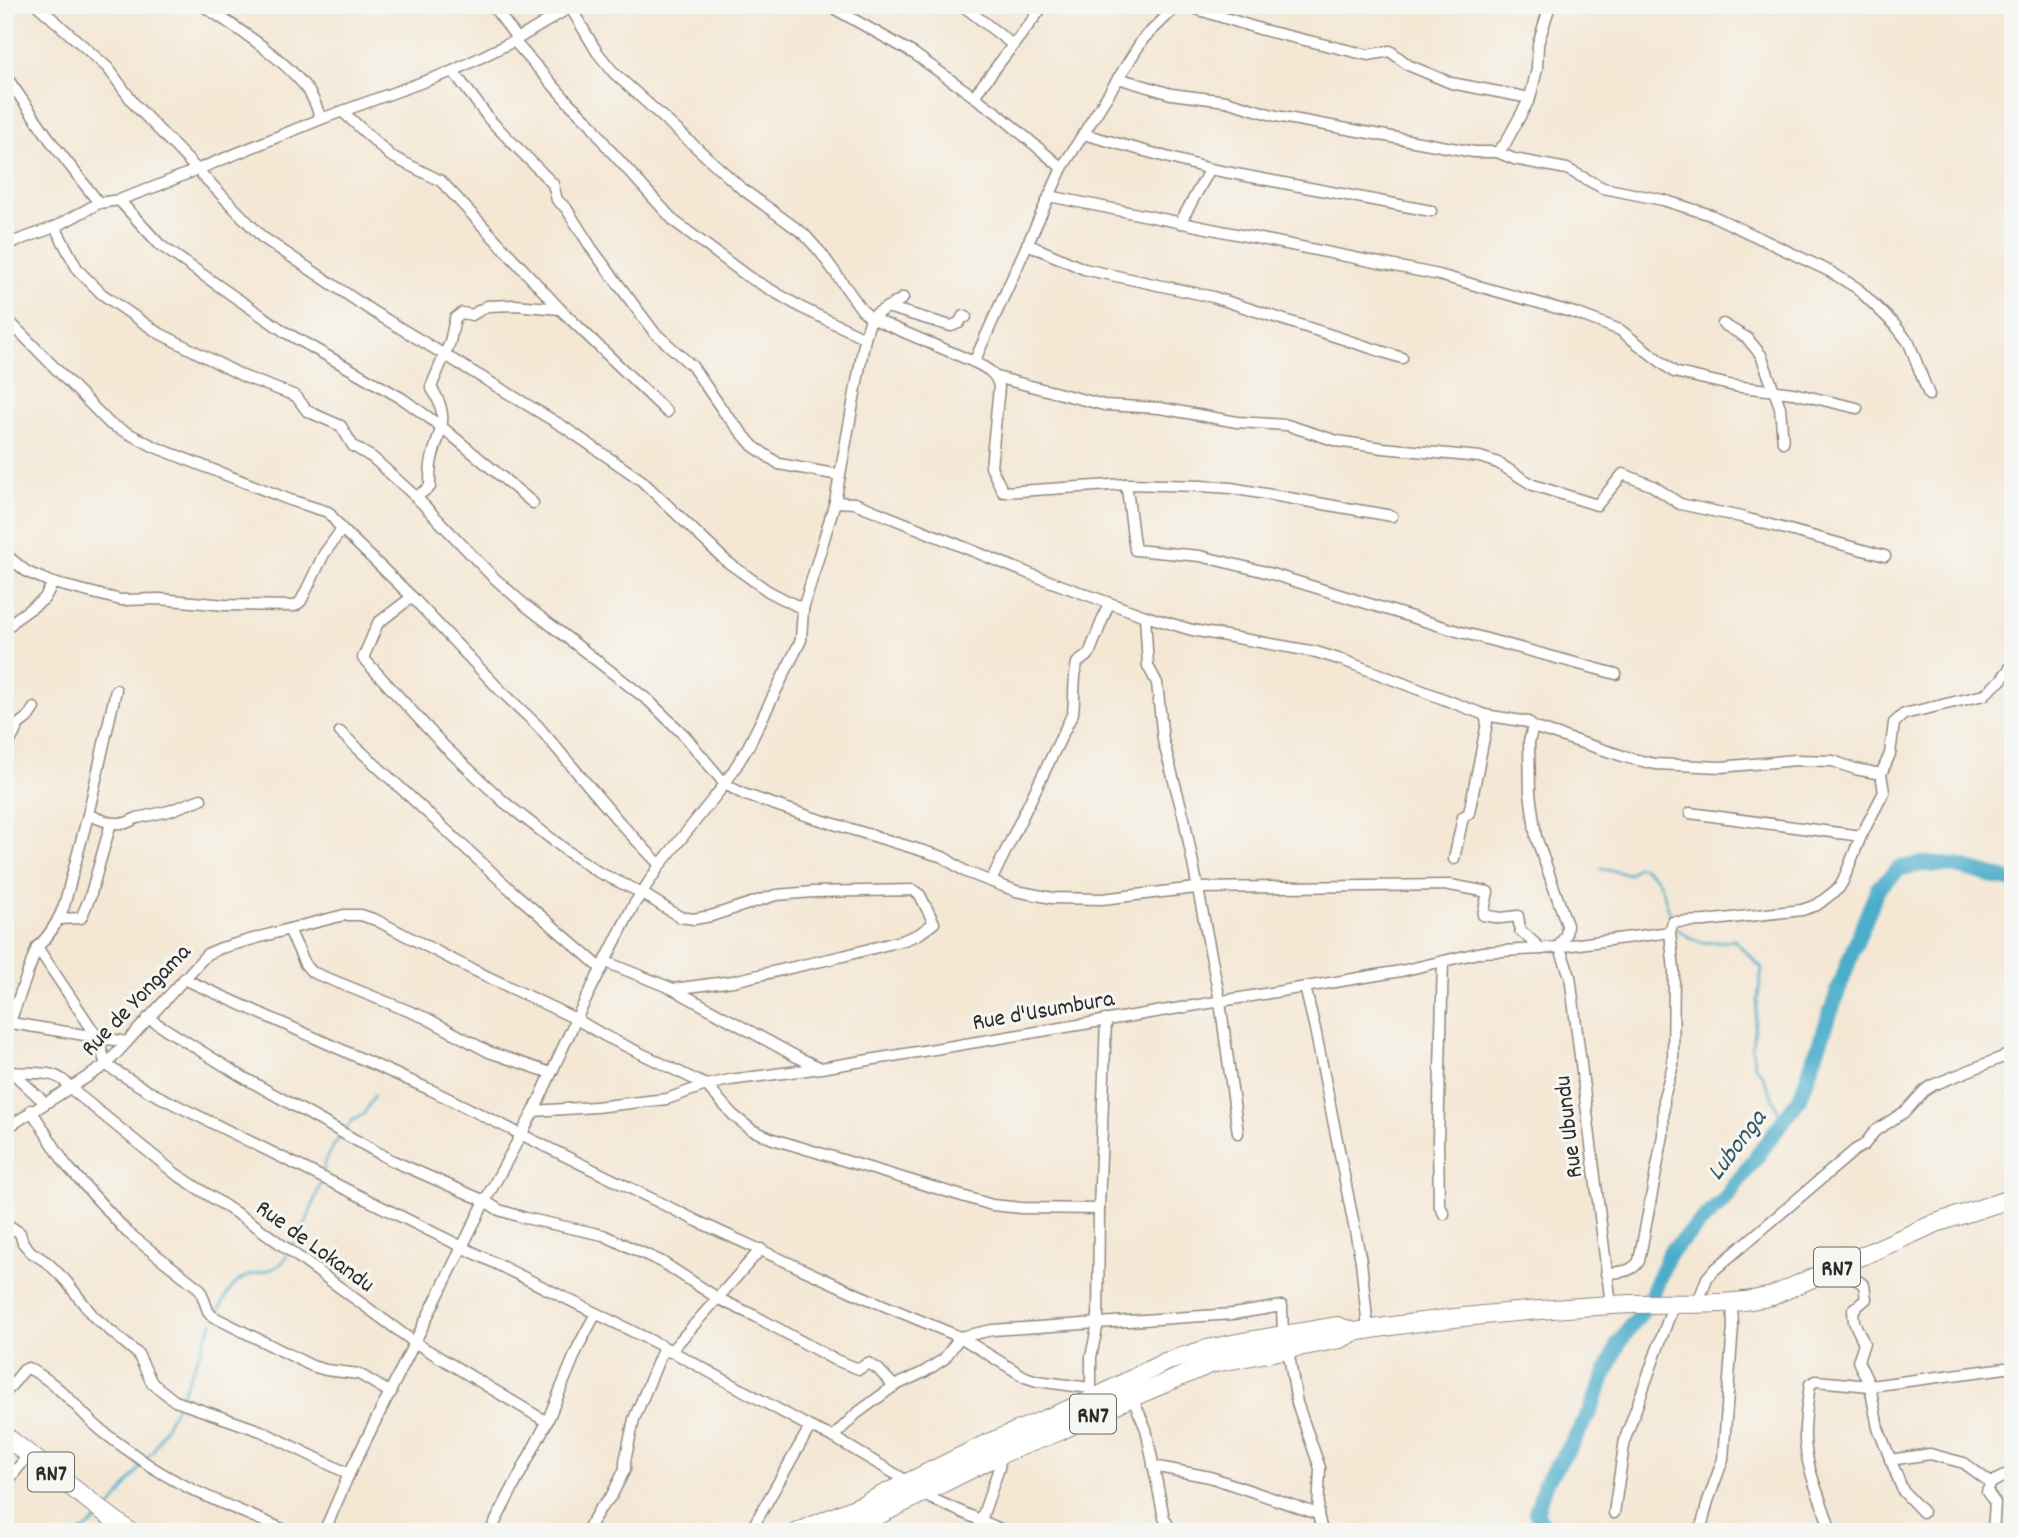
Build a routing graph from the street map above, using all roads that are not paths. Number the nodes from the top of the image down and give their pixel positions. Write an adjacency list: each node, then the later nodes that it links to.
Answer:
1 (37, 5): 24 (street)
2 (202, 5): 19 (street)
3 (492, 5): 11 (street)
4 (828, 5): 16 (street)
5 (962, 5): 12 (street)
6 (1044, 5): 12 (street)
7 (1178, 5): 15 (street)
8 (1184, 5): 17 (street)
9 (1550, 5): 17 (street)
10 (571, 6): 11 (street); 38 (street)
11 (516, 40): 13 (street); 40 (street)
12 (1013, 45): 16 (street)
13 (453, 71): 18 (street); 51 (street)
14 (5, 75): 27 (street)
15 (1118, 78): 20 (street); 21 (street)
16 (974, 96): 22 (street)
17 (1530, 98): 21 (street)
18 (343, 112): 19 (street); 35 (street)
19 (321, 120): 24 (street)
20 (1083, 134): 22 (street); 23 (street)
21 (1497, 152): 46 (street)
22 (1062, 168): 25 (street)
23 (1210, 169): 28 (street); 29 (street)
24 (197, 171): 26 (street); 41 (street)
25 (1049, 196): 29 (street); 32 (street)
26 (120, 200): 27 (street); 49 (street)
27 (99, 203): 30 (street)
28 (1431, 211)
29 (1180, 223): 45 (street)
30 (55, 227): 31 (street); 53 (street)
31 (7, 241)
32 (1027, 244): 42 (street); 43 (street)
33 (903, 298): 34 (street)
34 (887, 307): 37 (street); 38 (street)
35 (560, 309): 41 (street); 48 (street)
36 (5, 317): 57 (street)
37 (966, 317)
38 (871, 318): 40 (street); 43 (street)
39 (1723, 324): 45 (street)
40 (865, 338): 51 (street)
41 (444, 355): 49 (street); 63 (street)
42 (1402, 358)
43 (974, 362): 44 (street)
44 (996, 377): 52 (street); 59 (street)
45 (1772, 390): 47 (street); 50 (street)
46 (1929, 395)
47 (1857, 408)
48 (667, 412)
49 (443, 428): 53 (street); 55 (street)
50 (1783, 442)
51 (839, 475): 54 (street)
52 (1126, 484): 56 (street); 67 (street)
53 (416, 497): 75 (street)
54 (835, 502): 62 (street); 63 (street)
55 (533, 503)
56 (1392, 516)
57 (342, 529): 60 (street); 61 (street)
58 (5, 554): 60 (street)
59 (1885, 556)
60 (53, 583): 65 (street)
61 (412, 597): 82 (street); 85 (street)
62 (1109, 603): 64 (street); 83 (street)
63 (803, 609): 75 (street)
64 (1145, 616): 70 (street); 84 (street)
65 (5, 630)
66 (2013, 664): 74 (street)
67 (1615, 674)
68 (116, 690): 78 (street)
69 (34, 708): 73 (street)
70 (1485, 715): 71 (street); 81 (street)
71 (1533, 727): 74 (street); 89 (street)
72 (340, 733): 93 (street)
73 (5, 751)
74 (1881, 774): 80 (street)
75 (725, 784): 82 (street); 83 (street)
76 (201, 799): 79 (street)
77 (1690, 813): 80 (street)
78 (88, 815): 79 (street); 86 (street)
79 (111, 823): 86 (street)
80 (1861, 836): 88 (street, Rue d'Usumbura)
81 (1454, 859)
82 (660, 865): 85 (street)
83 (991, 881): 84 (street)
84 (1196, 888): 91 (street); 97 (street)
85 (642, 893): 93 (street); 96 (street)
86 (58, 919): 90 (street)
87 (289, 929): 94 (street, Rue de Yongama); 99 (street, Rue de Yongama); 108 (street)
88 (1670, 932): 89 (street, Rue d'Usumbura); 125 (street)
89 (1559, 946): 91 (street, Rue d'Usumbura); 125 (street, Rue Ubundu)
90 (37, 947): 101 (street); 102 (street)
91 (1541, 949): 92 (street, Rue d'Usumbura)
92 (1443, 962): 95 (street, Rue d'Usumbura); 120 (street)
93 (604, 965): 96 (street); 99 (street)
94 (184, 979): 98 (street, Rue de Yongama); 115 (street)
95 (1305, 986): 97 (street, Rue d'Usumbura); 133 (street)
96 (673, 989): 106 (street)
97 (1220, 1001): 100 (street, Rue d'Usumbura); 116 (street)
98 (148, 1018): 103 (street, Rue de Yongama); 118 (street)
99 (576, 1019): 108 (street); 109 (street, Rue de Yongama)
100 (1106, 1020): 106 (street, Rue d'Usumbura); 119 (street)
101 (8, 1022): 102 (street)
102 (98, 1038): 103 (street); 105 (street)
103 (127, 1042): 105 (street, Rue de Yongama)
104 (2013, 1053): 130 (street)
105 (106, 1065): 110 (street, Rue de Yongama); 122 (street)
106 (821, 1068): 109 (street, Rue d'Usumbura)
107 (9, 1072): 110 (street, Rue de Lokandu); 111 (street)
108 (551, 1073): 113 (street)
109 (706, 1085): 113 (street, Rue d'Usumbura); 119 (street)
110 (70, 1088): 111 (street, Rue de Yongama); 135 (street, Rue de Lokandu)
111 (44, 1103): 112 (street, Rue de Yongama)
112 (31, 1110): 114 (street, Rue de Yongama); 143 (street)
113 (534, 1111): 115 (street)
114 (5, 1129)
115 (521, 1133): 118 (street); 123 (street)
116 (1238, 1133)
117 (2013, 1198): 124 (main road, RN7)
118 (485, 1201): 122 (street); 126 (street)
119 (1098, 1209): 132 (street)
120 (1444, 1214)
121 (5, 1223): 155 (street)
122 (462, 1247): 131 (street); 135 (street)
123 (761, 1249): 126 (street); 134 (street)
124 (1838, 1266): 127 (main road, RN7); 141 (street)
125 (1606, 1274): 129 (street, Rue Ubundu)
126 (719, 1299): 137 (street); 140 (street)
127 (1732, 1303): 130 (main road, RN7); 175 (street)
128 (1664, 1304): 129 (main road, RN7); 130 (main road, RN7); 161 (street)
129 (1611, 1305): 133 (main road, RN7)
130 (1697, 1305)
131 (596, 1315): 137 (street); 146 (street)
132 (1098, 1323): 134 (street); 136 (street); 145 (street)
133 (1361, 1331): 136 (main road, RN7)
134 (960, 1337): 140 (street); 145 (street)
135 (414, 1342): 143 (street); 146 (street, Rue de Lokandu)
136 (1285, 1343): 138 (main road, RN7); 162 (street)
137 (667, 1350): 147 (street); 168 (street)
138 (1208, 1356): 144 (main road, RN7); 145 (main road, RN7)
139 (2013, 1367): 141 (street)
140 (894, 1386): 149 (street)
141 (1870, 1386): 152 (street); 176 (street)
142 (5, 1393): 165 (street)
143 (391, 1393): 155 (street)
144 (1132, 1397): 145 (main road, RN7); 153 (street)
145 (1091, 1401): 150 (main road, RN7); 156 (main road, RN7)
146 (547, 1422): 167 (street)
147 (810, 1427): 149 (street); 169 (street)
148 (5, 1436): 151 (main road, RN7)
149 (833, 1437): 156 (street)
150 (1001, 1454): 159 (main road, RN7); 163 (street)
151 (28, 1455): 158 (street); 164 (main road, RN7)
152 (1890, 1460): 157 (street); 160 (street)
153 (1153, 1466): 162 (street); 173 (street)
154 (2013, 1471): 157 (street)
155 (349, 1474): 166 (street)
156 (907, 1481): 159 (street); 170 (main road, RN7)
157 (1991, 1483): 177 (street)
158 (5, 1485)
159 (923, 1494): 163 (street); 171 (main road, RN7)
160 (1923, 1512)
161 (1614, 1513)
162 (1318, 1514): 174 (street)
163 (979, 1526): 172 (street)
164 (130, 1532)
165 (289, 1532)
166 (324, 1532)
167 (489, 1532)
168 (586, 1532)
169 (750, 1532)
170 (798, 1532)
171 (845, 1532)
172 (1007, 1532)
173 (1172, 1532)
174 (1322, 1532)
175 (1700, 1532)
176 (1831, 1532)
177 (1993, 1532)

